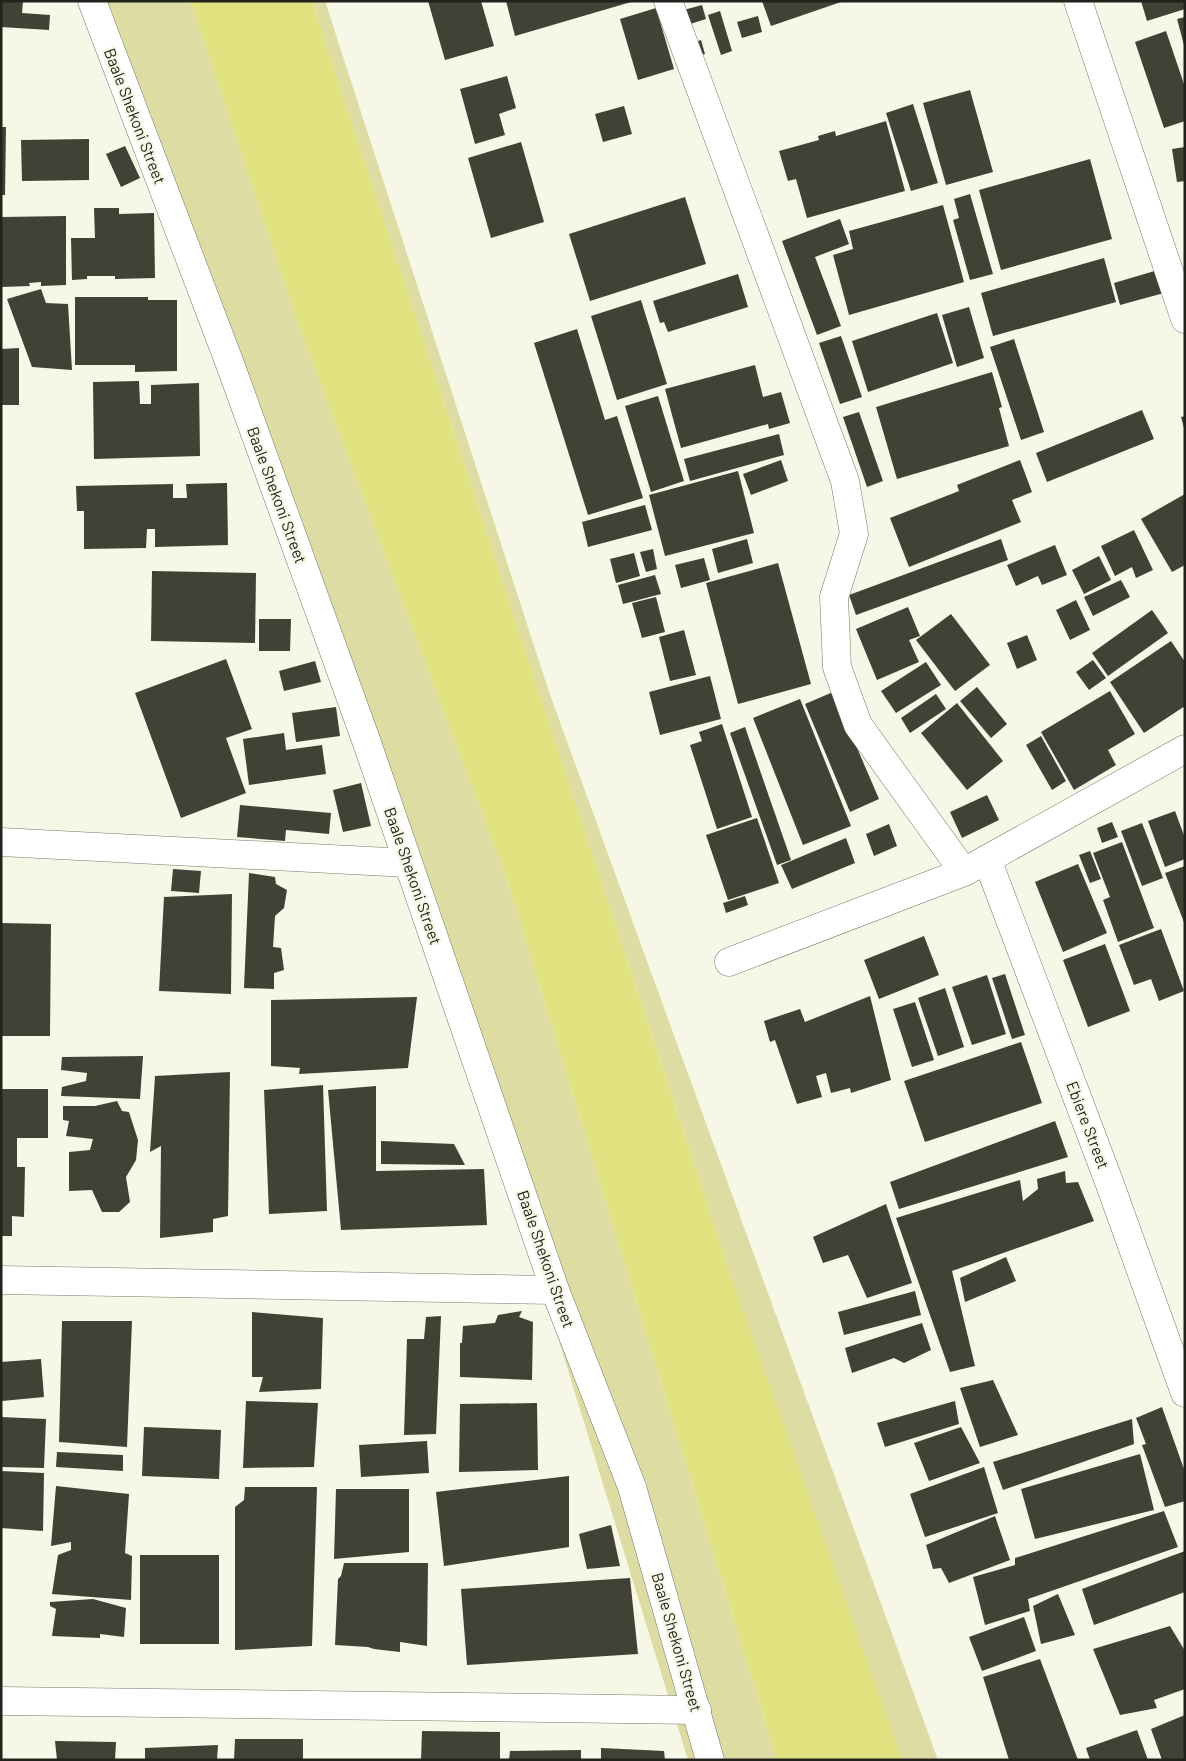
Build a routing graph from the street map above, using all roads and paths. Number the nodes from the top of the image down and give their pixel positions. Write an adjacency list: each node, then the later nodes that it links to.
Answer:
1 (92, 1): 7 (street, Baale Shekoni Street)
2 (668, 1): 8 (street, Ebiere Street)
3 (1078, 1): 4 (street)
4 (1185, 319)
5 (1185, 750): 8 (street)
6 (1, 842): 7 (street)
7 (408, 863): 11 (street, Baale Shekoni Street)
8 (975, 865): 9 (street); 12 (street, Ebiere Street)
9 (729, 962)
10 (1, 1280): 11 (street)
11 (555, 1290): 14 (street, Baale Shekoni Street)
12 (1185, 1393)
13 (1, 1701): 14 (street)
14 (697, 1710): 15 (street, Baale Shekoni Street)
15 (710, 1760)

